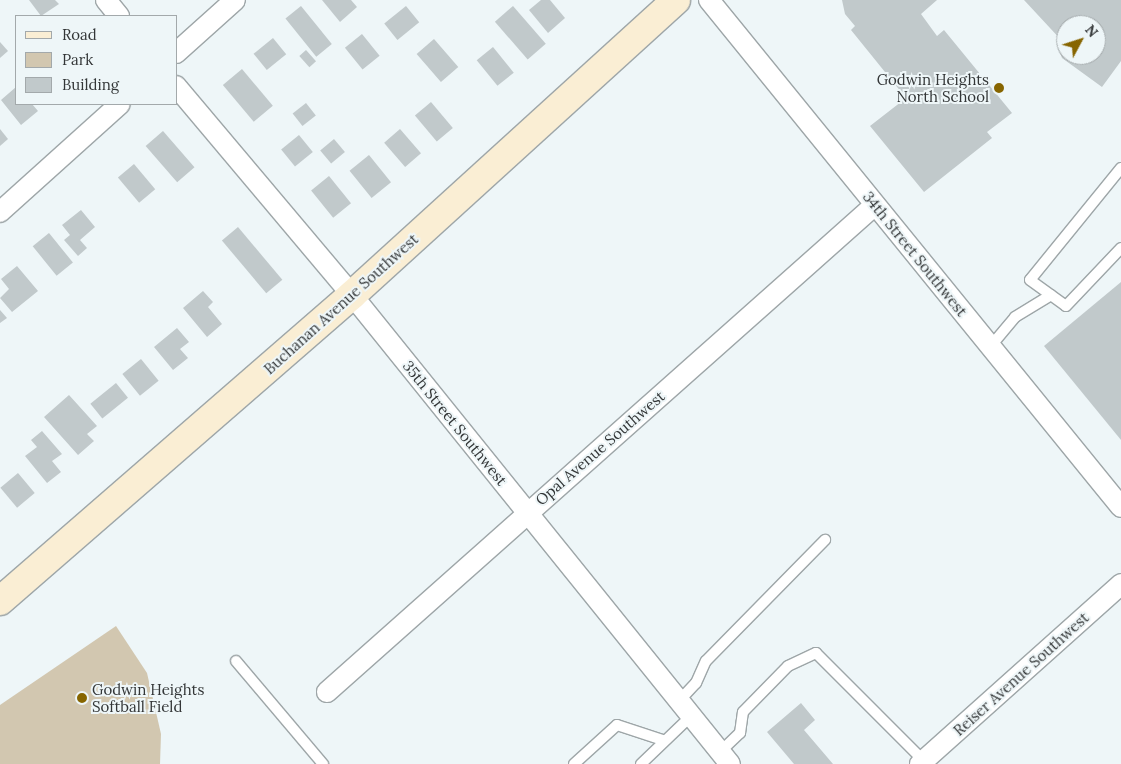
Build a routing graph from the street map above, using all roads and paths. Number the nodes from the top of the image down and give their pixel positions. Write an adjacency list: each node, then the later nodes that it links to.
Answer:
1 (106, 0): 5 (street)
2 (235, 0): 6 (street)
3 (676, 0): 13 (street, Buchanan Avenue Southwest)
4 (709, 0): 10 (street, 34th Street Southwest)
5 (118, 15)
6 (178, 51)
7 (178, 88): 13 (street, 35th Street Southwest)
8 (119, 105): 11 (street)
9 (1121, 168): 14 (lane)
10 (875, 205): 15 (street, 34th Street Southwest); 17 (street, Opal Avenue Southwest)
11 (0, 212)
12 (1121, 248): 14 (lane)
13 (352, 295): 17 (street, 35th Street Southwest); 20 (street, Buchanan Avenue Southwest)
14 (1051, 295): 15 (lane)
15 (990, 347): 16 (street, 34th Street Southwest)
16 (1121, 507)
17 (526, 513): 22 (street, Opal Avenue Southwest); 23 (street, 35th Street Southwest)
18 (825, 540): 23 (lane)
19 (1121, 584): 26 (street, Reiser Avenue Southwest)
20 (0, 601)
21 (236, 661): 27 (lane)
22 (327, 692)
23 (685, 708): 24 (lane); 25 (street, 35th Street Southwest)
24 (663, 740): 28 (lane); 29 (lane)
25 (725, 758): 26 (lane)
26 (922, 762)
27 (323, 764)
28 (574, 764)
29 (641, 764)

